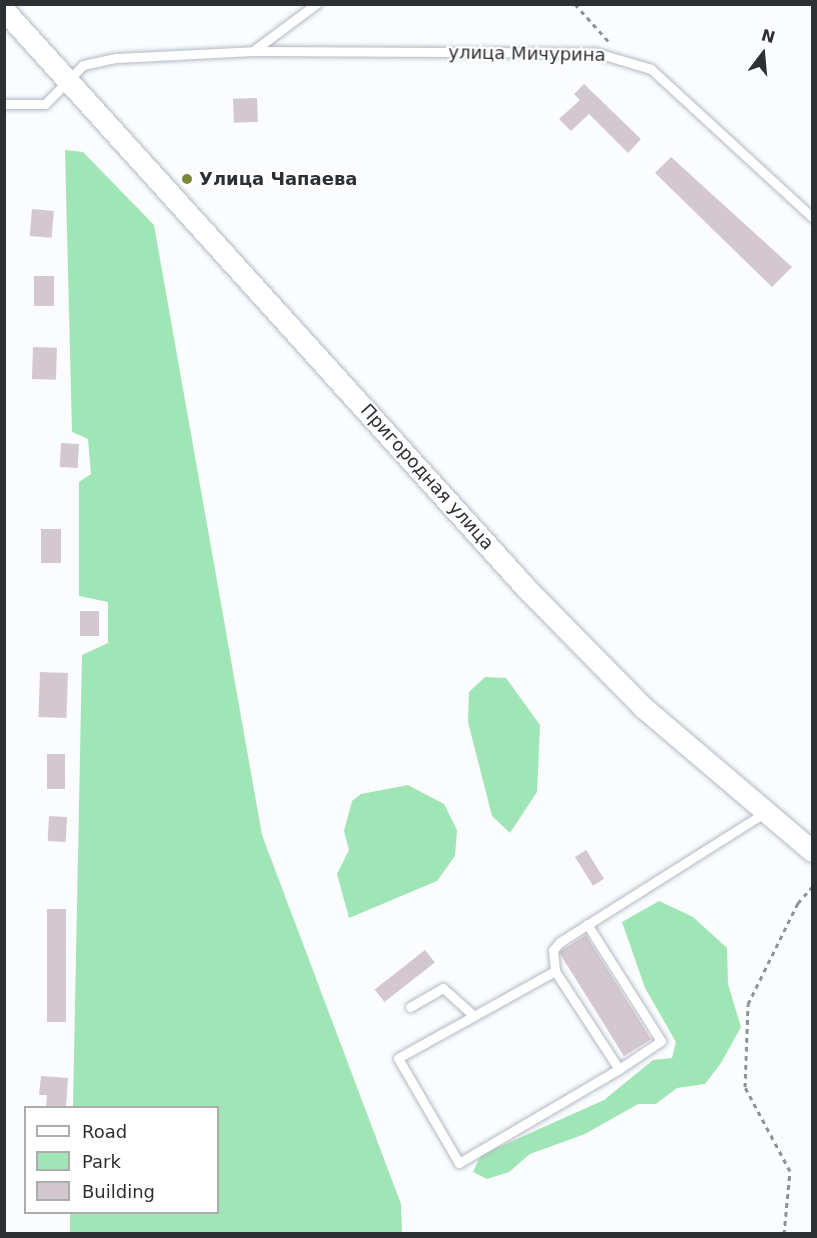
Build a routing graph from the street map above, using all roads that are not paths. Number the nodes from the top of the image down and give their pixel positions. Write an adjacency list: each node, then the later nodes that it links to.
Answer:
1 (316, 4): 3 (lane)
2 (4, 10): 4 (street)
3 (253, 51): 4 (lane, улица Мичурина); 6 (lane, улица Мичурина)
4 (67, 78): 5 (lane); 7 (street, Пригородная улица)
5 (4, 104)
6 (813, 217)
7 (766, 812): 8 (street, Пригородная улица); 9 (lane)
8 (813, 851)
9 (587, 924): 10 (lane); 13 (lane)
10 (555, 970): 12 (lane); 13 (lane)
11 (410, 1007): 12 (lane)
12 (474, 1016): 13 (lane)
13 (619, 1069)

